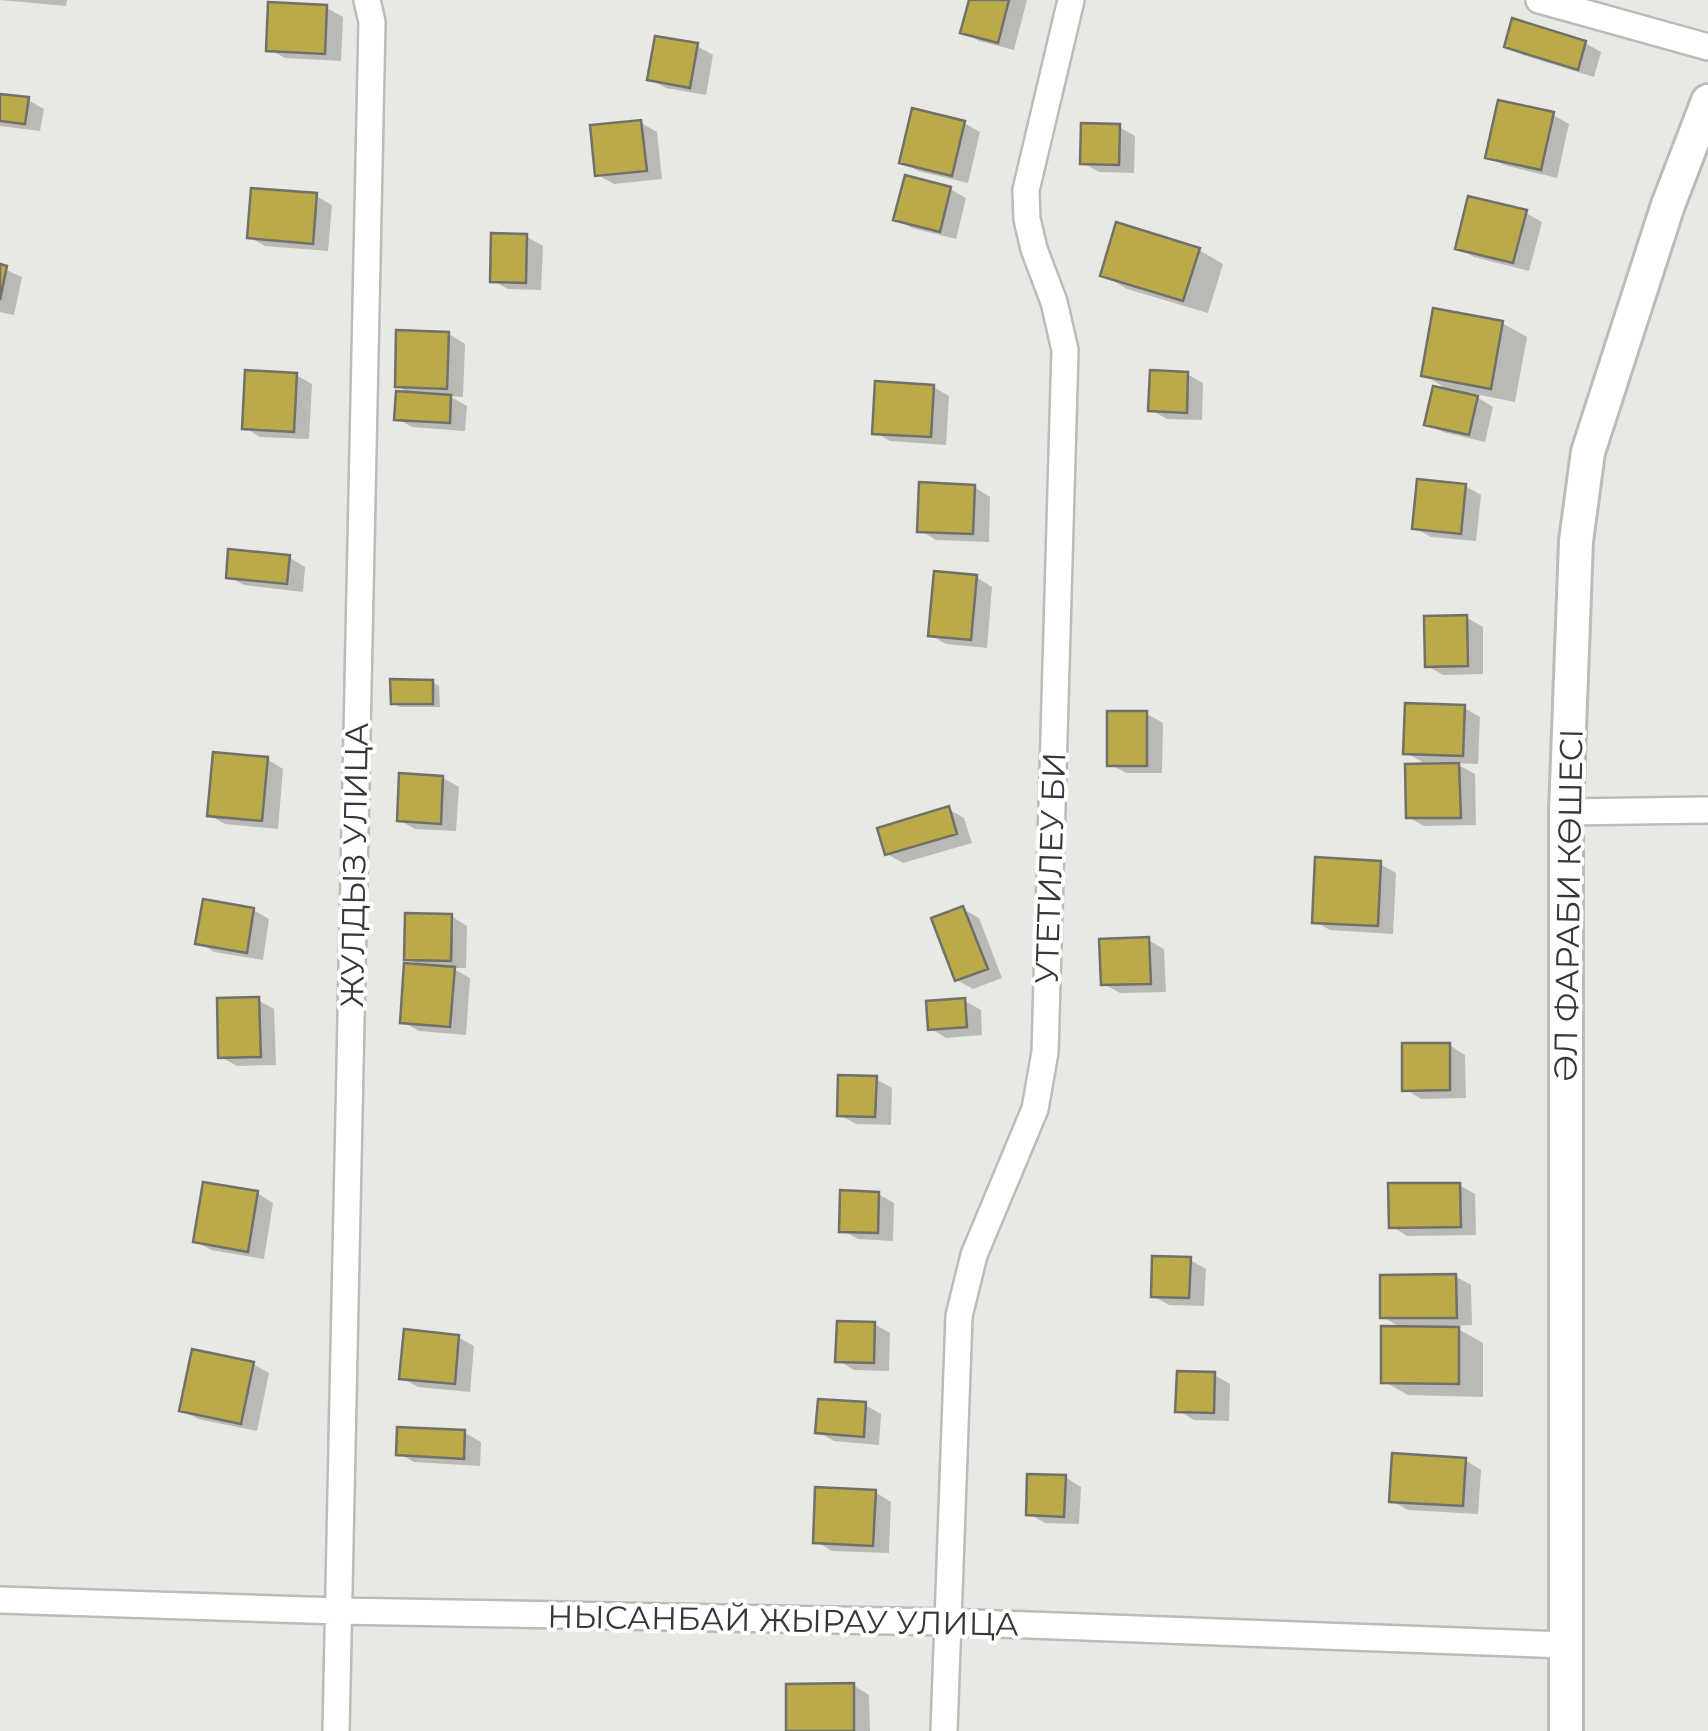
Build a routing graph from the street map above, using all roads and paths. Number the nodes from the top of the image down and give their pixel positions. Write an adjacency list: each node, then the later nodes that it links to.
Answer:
1 (368, 0): 9 (street, ЖУЛДЫЗ УЛИЦА)
2 (1071, 0): 10 (street, УТЕТИЛЕУ БИ)
3 (1539, 0): 4 (street)
4 (1708, 47)
5 (1708, 100): 7 (street, ӘЛ ФАРАБИ КӨШЕСІ)
6 (1708, 810): 7 (street)
7 (1566, 812): 11 (street, ӘЛ ФАРАБИ КӨШЕСІ)
8 (0, 1600): 9 (street, НЫСАНБАЙ ЖЫРАУ УЛИЦА)
9 (338, 1610): 10 (street, НЫСАНБАЙ ЖЫРАУ УЛИЦА); 12 (street, ЖУЛДЫЗ УЛИЦА)
10 (947, 1622): 11 (street, НЫСАНБАЙ ЖЫРАУ УЛИЦА); 13 (street, УТЕТИЛЕУ БИ)
11 (1565, 1645): 14 (street, ӘЛ ФАРАБИ КӨШЕСІ)
12 (336, 1731)
13 (944, 1731)
14 (1566, 1731)

